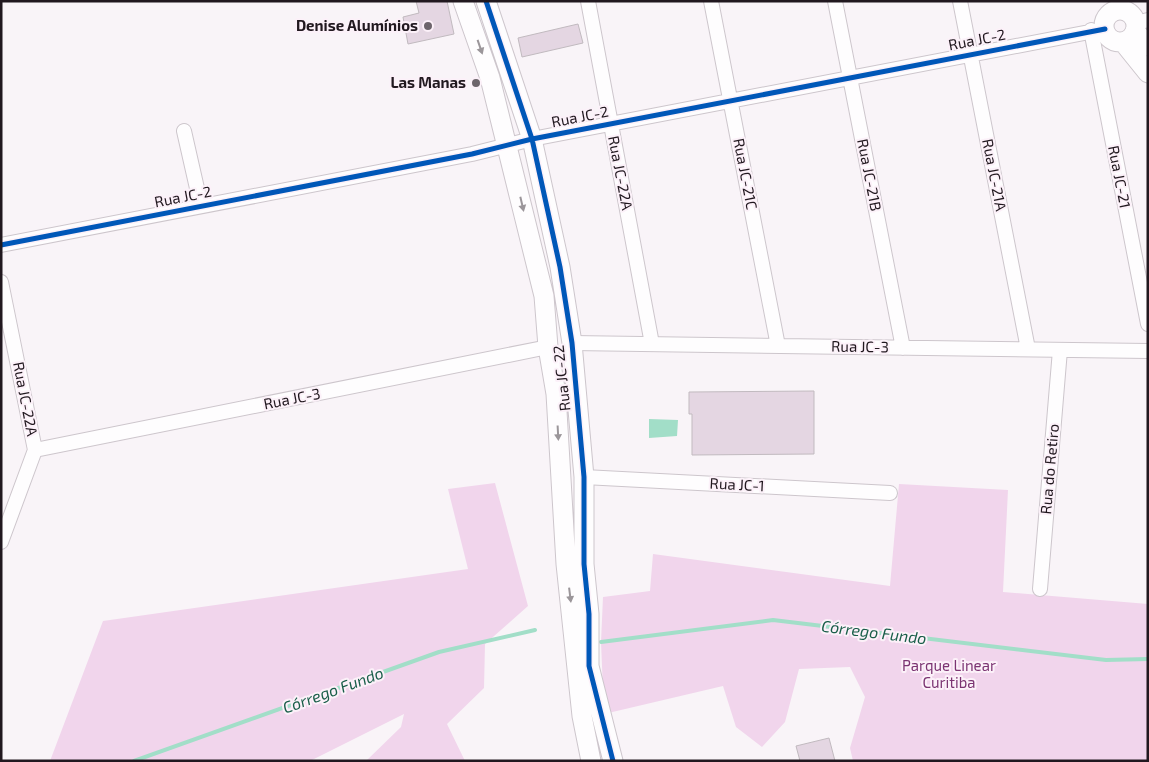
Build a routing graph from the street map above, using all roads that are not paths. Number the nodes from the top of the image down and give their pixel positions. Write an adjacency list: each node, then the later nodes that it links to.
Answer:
1 (463, 1): 16 (main road, Rua JC-22, one-way to 16)
2 (486, 1): 15 (main road, Rua JC-22)
3 (588, 1): 13 (street, Rua JC-22A)
4 (711, 1): 12 (street, Rua JC-21C)
5 (834, 1): 11 (street, Rua JC-21B)
6 (960, 1): 9 (street, Rua JC-21A)
7 (1119, 20): 8 (main road); 9 (street, Rua JC-2); 10 (main road); 20 (street, Rua JC-21)
8 (1148, 46)
9 (970, 54): 11 (street, Rua JC-2); 26 (street, Rua JC-21A)
10 (1148, 73)
11 (850, 77): 12 (street, Rua JC-2); 25 (street, Rua JC-21B)
12 (730, 100): 13 (street, Rua JC-2); 23 (street, Rua JC-21C)
13 (611, 124): 15 (street, Rua JC-2); 22 (street, Rua JC-22A)
14 (184, 131): 17 (street)
15 (532, 139): 16 (street, Rua JC-2); 21 (main road, Rua JC-22)
16 (508, 145): 17 (street, Rua JC-2); 24 (main road, Rua JC-22, one-way to 24)
17 (202, 206): 18 (street, Rua JC-2)
18 (1, 245)
19 (1, 282): 29 (street, Rua JC-22A)
20 (1148, 324)
21 (572, 343): 22 (street, Rua JC-3); 30 (main road, Rua JC-22)
22 (652, 344): 23 (street, Rua JC-3)
23 (778, 346): 25 (street, Rua JC-3)
24 (548, 347): 29 (street, Rua JC-3); 33 (main road, Rua JC-22, one-way to 33)
25 (903, 348): 26 (street, Rua JC-3)
26 (1028, 350): 27 (street, Rua JC-3)
27 (1060, 350): 28 (street, Rua JC-3); 34 (street, Rua do Retiro)
28 (1148, 351)
29 (35, 450): 32 (street, Rua JC-22A)
30 (584, 476): 31 (street, Rua JC-1); 33 (main road, Rua JC-22)
31 (890, 493)
32 (1, 542)
33 (575, 564): 35 (main road, Rua JC-22, one-way to 35); 36 (main road, Rua JC-22)
34 (1040, 589)
35 (591, 761)
36 (613, 761)

